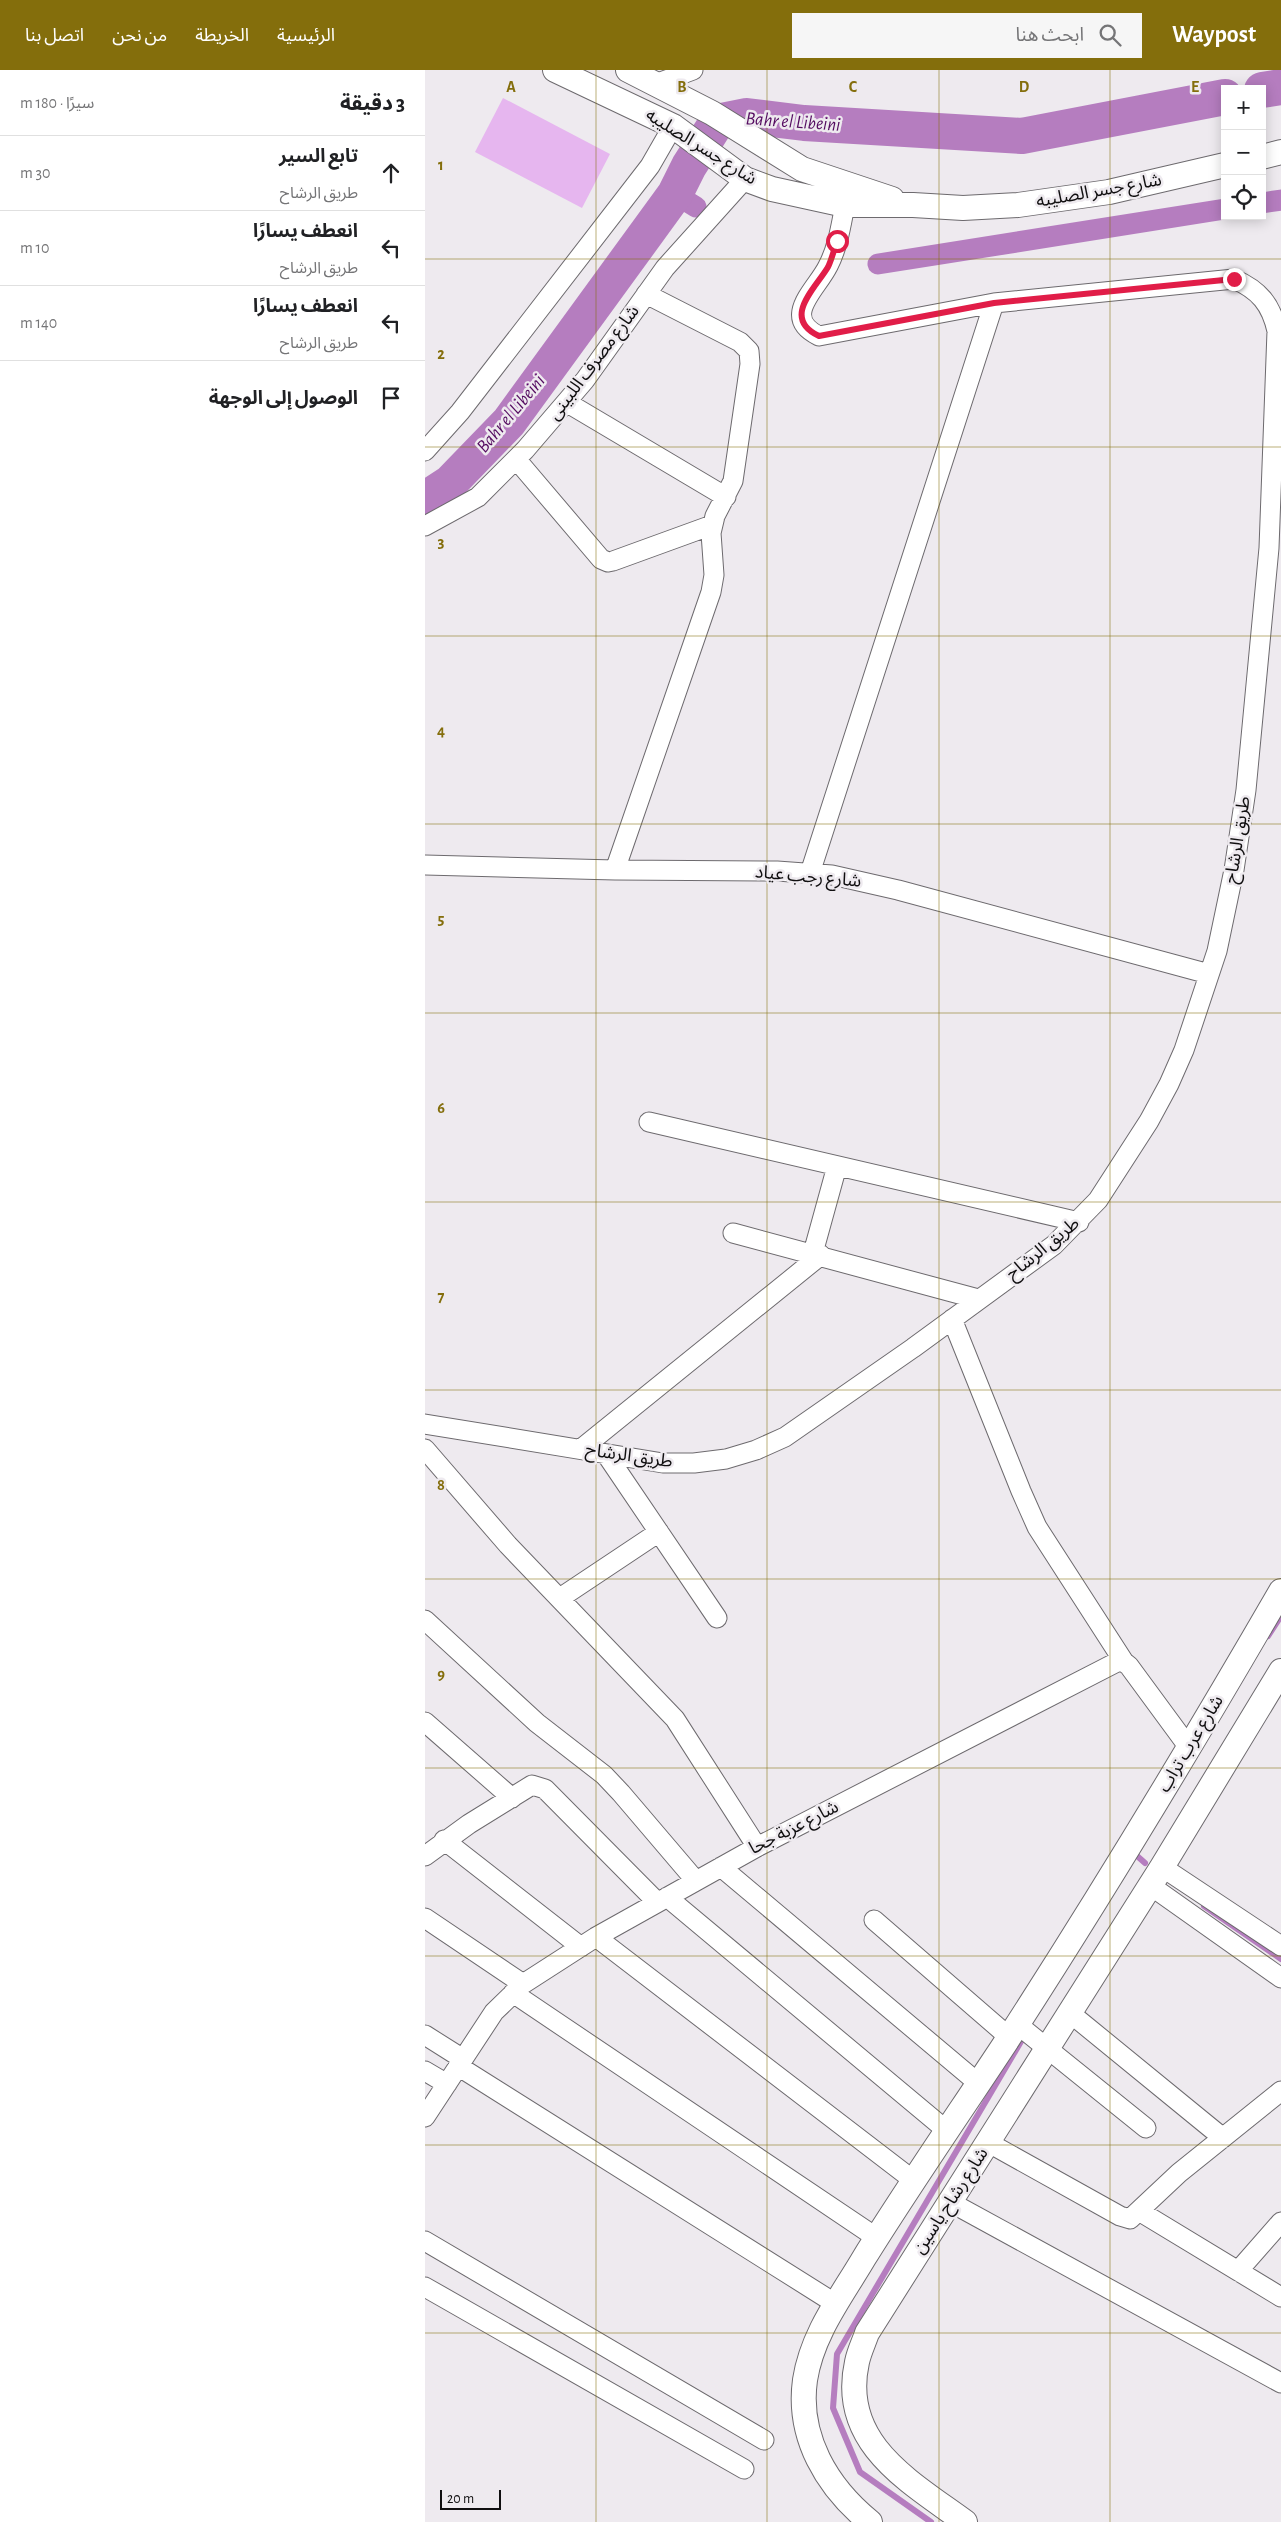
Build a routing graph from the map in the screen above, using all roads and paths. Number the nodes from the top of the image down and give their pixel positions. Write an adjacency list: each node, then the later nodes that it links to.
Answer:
1 (555, 70): 5 (street, شارع جسر الصليبه)
2 (628, 70): 4 (street, شارع جسر الصليبه)
3 (693, 70): 4 (street)
4 (665, 88): 11 (street, شارع جسر الصليبه)
5 (676, 128): 9 (street, شارع جسر الصليبه); 15 (street)
6 (1281, 152): 7 (street)
7 (1266, 156)
8 (1221, 166): 11 (street, شارع جسر الصليبه)
9 (736, 173): 10 (street, شارع جسر الصليبه); 12 (street, شارع مصرف اللبينى)
10 (845, 205): 11 (street, شارع جسر الصليبه); 13 (street, طريق الرشاح)
11 (913, 205)
12 (646, 294): 14 (street, شارع مصرف اللبينى); 17 (street)
13 (994, 303): 22 (street); 23 (street, طريق الرشاح)
14 (566, 402): 16 (street, شارع مصرف اللبينى); 17 (street)
15 (425, 451)
16 (516, 459): 18 (street); 19 (street, شارع مصرف اللبينى)
17 (726, 497): 18 (street)
18 (712, 525): 21 (street)
19 (425, 526)
20 (425, 865): 21 (street, شارع رجب عياد)
21 (615, 870): 22 (street, شارع رجب عياد)
22 (810, 873): 23 (street, شارع رجب عياد)
23 (1209, 974): 26 (street, طريق الرشاح)
24 (649, 1122): 25 (street)
25 (837, 1166): 26 (street); 28 (street)
26 (1079, 1222): 29 (street, طريق الرشاح)
27 (733, 1233): 28 (street)
28 (817, 1254): 29 (street); 32 (street)
29 (978, 1299): 30 (street, طريق الرشاح)
30 (952, 1319): 34 (street, طريق الرشاح); 40 (street)
31 (425, 1424): 32 (street, طريق الرشاح)
32 (581, 1449): 34 (street, طريق الرشاح)
33 (425, 1450): 37 (street)
34 (606, 1454): 35 (street)
35 (659, 1532): 37 (street); 38 (street)
36 (1281, 1591): 43 (street, شارع عرب تراب)
37 (560, 1598): 46 (street)
38 (717, 1618)
39 (425, 1620): 50 (street)
40 (1124, 1662): 43 (street); 46 (street, شارع عزبة جحا)
41 (1281, 1671): 49 (street)
42 (425, 1722): 44 (street)
43 (1190, 1748): 52 (street, شارع عرب تراب)
44 (512, 1798): 45 (street); 51 (street)
45 (444, 1840): 47 (street); 55 (street)
46 (757, 1847): 48 (street, شارع عزبة جحا)
47 (425, 1856)
48 (721, 1867): 50 (street, شارع عزبة جحا); 64 (street)
49 (1156, 1876): 52 (street, شارع رشاح ياسين); 56 (street); 57 (street)
50 (696, 1881): 51 (street, شارع عزبة جحا)
51 (662, 1900): 55 (street, شارع عزبة جحا); 69 (street)
52 (1114, 1904): 59 (street, شارع رشاح ياسين); 61 (street, شارع رشاح ياسين)
53 (425, 1918): 58 (street)
54 (874, 1920): 61 (street)
55 (589, 1942): 58 (street, شارع عزبة جحا); 72 (street)
56 (1281, 1946)
57 (1281, 1978)
58 (518, 1989): 62 (street, شارع عزبة جحا); 76 (street)
59 (1070, 2012): 61 (street, شارع رشاح ياسين); 70 (street)
60 (425, 2035): 62 (street)
61 (1027, 2036): 64 (street, شارع رشاح ياسين); 68 (street); 71 (street, شارع رشاح ياسين)
62 (461, 2063): 65 (street, شارع عزبة جحا); 81 (street)
63 (425, 2071): 65 (street)
64 (977, 2083): 69 (street, شارع رشاح ياسين)
65 (447, 2084): 67 (street, شارع عزبة جحا)
66 (1281, 2092): 70 (street)
67 (425, 2117)
68 (1146, 2128)
69 (946, 2130): 72 (street, شارع رشاح ياسين)
70 (1223, 2138): 74 (street)
71 (989, 2143): 73 (street, شارع رشاح ياسين); 74 (street)
72 (913, 2180): 76 (street, شارع رشاح ياسين)
73 (950, 2202): 82 (street); 86 (street, شارع رشاح ياسين)
74 (1139, 2211): 78 (street)
75 (1281, 2222): 78 (street)
76 (877, 2238): 81 (street, شارع رشاح ياسين)
77 (425, 2241): 83 (street)
78 (1238, 2271): 80 (street)
79 (425, 2287): 84 (street)
80 (1281, 2297)
81 (836, 2304): 85 (street, شارع رشاح ياسين)
82 (1281, 2383)
83 (764, 2440)
84 (744, 2469)
85 (870, 2522)
86 (965, 2522)

